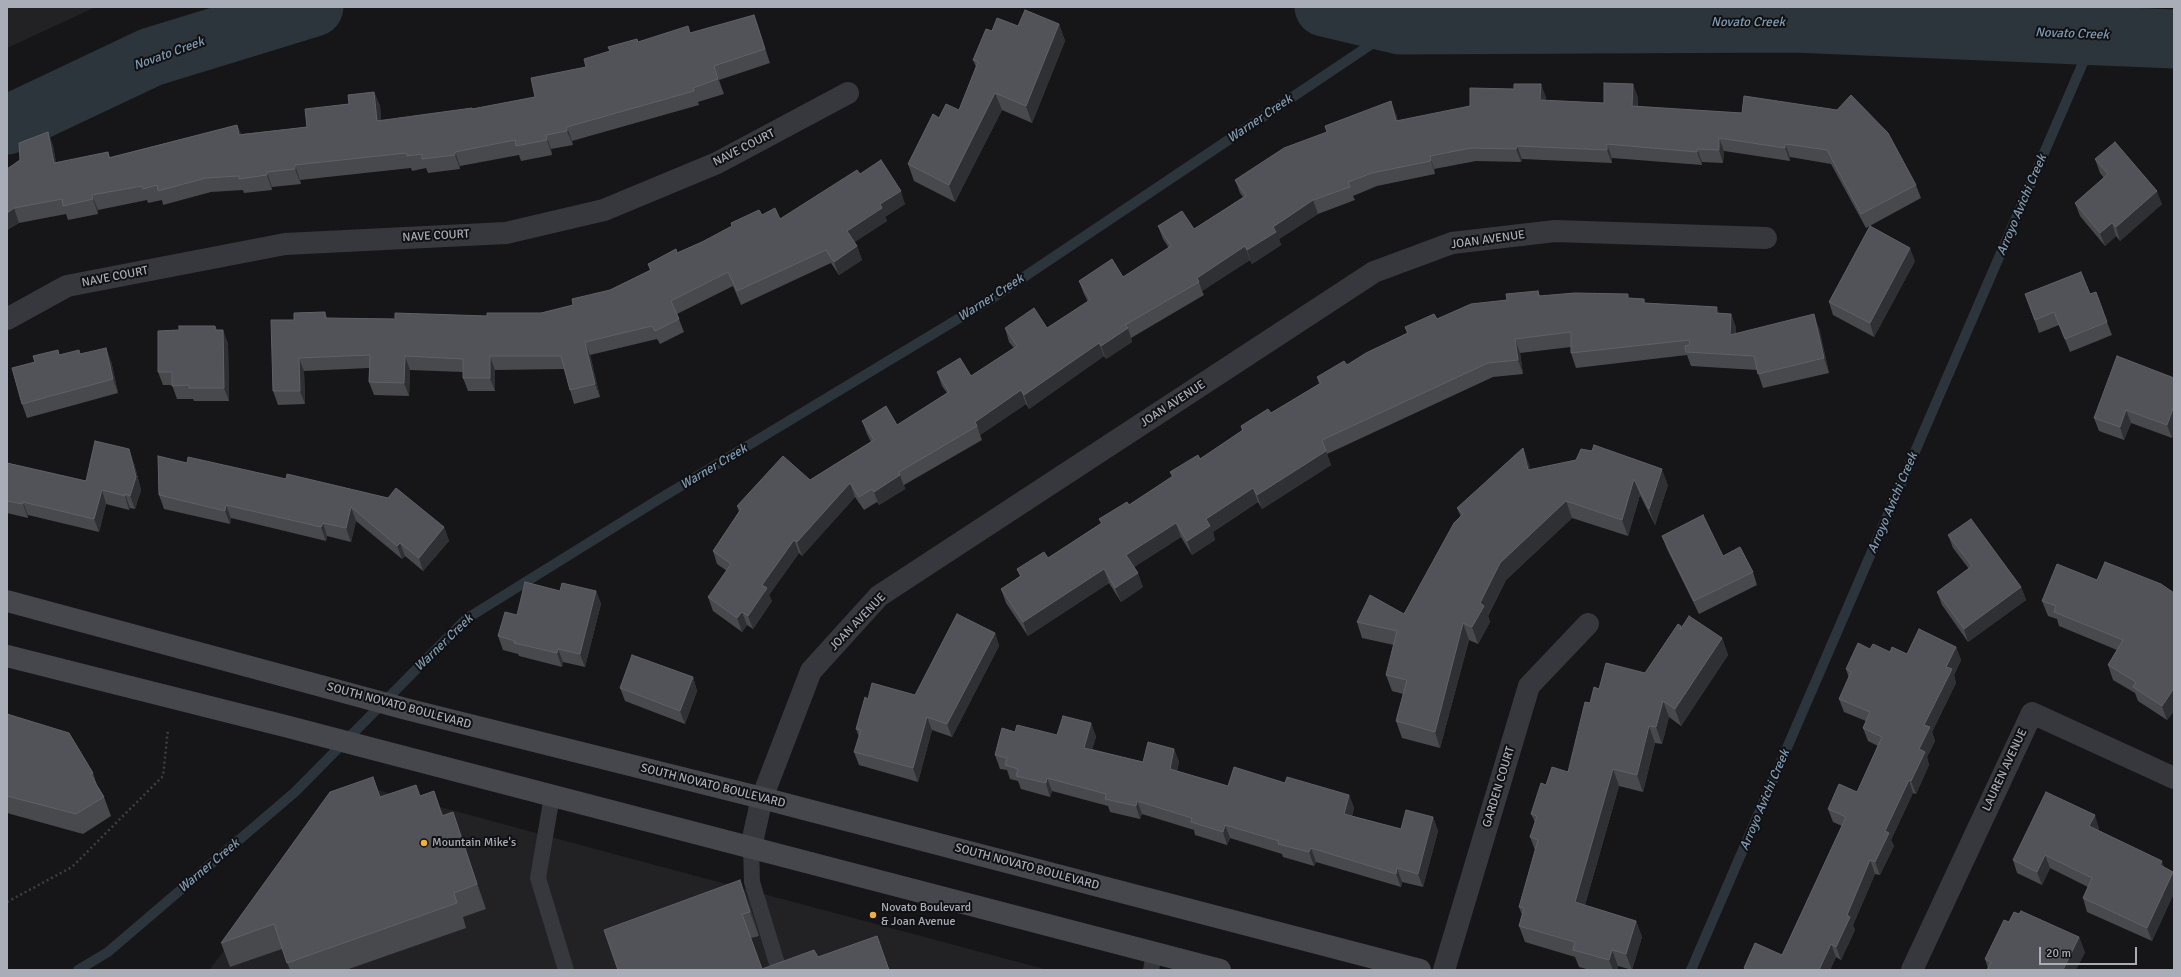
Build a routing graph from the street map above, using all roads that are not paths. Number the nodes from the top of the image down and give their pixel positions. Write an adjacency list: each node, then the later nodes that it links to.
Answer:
1 (848, 93): 3 (street, NAVE COURT)
2 (1766, 238): 9 (street, JOAN AVENUE)
3 (7, 319)
4 (7, 601): 9 (main road, SOUTH NOVATO BOULEVARD)
5 (1588, 624): 16 (street, GARDEN COURT)
6 (7, 656): 8 (main road)
7 (2174, 778): 17 (street, LAUREN AVENUE)
8 (552, 796): 10 (main road); 12 (lane)
9 (762, 798): 10 (street, JOAN AVENUE); 15 (main road, SOUTH NOVATO BOULEVARD)
10 (751, 847): 11 (main road); 13 (lane)
11 (1152, 961): 14 (main road)
12 (566, 970)
13 (779, 970)
14 (1220, 970)
15 (1420, 970)
16 (1444, 970)
17 (1912, 970)

